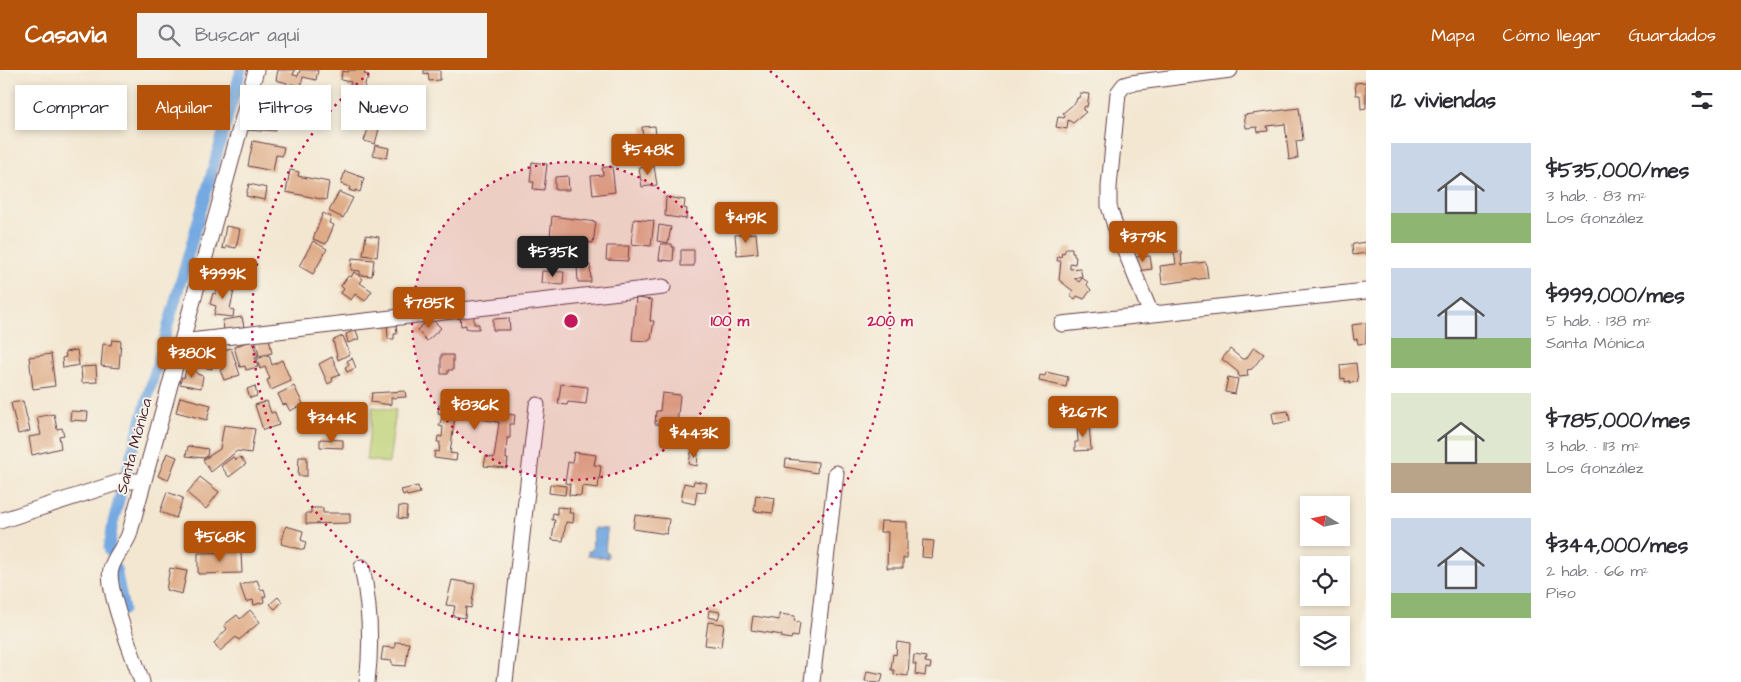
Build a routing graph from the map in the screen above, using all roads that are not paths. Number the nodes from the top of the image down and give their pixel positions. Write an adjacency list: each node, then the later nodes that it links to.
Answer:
1 (256, 70): 7 (street, Santa Mónica)
2 (1230, 70): 5 (street)
3 (663, 287): 7 (street)
4 (1366, 291): 5 (street)
5 (1151, 314): 6 (street)
6 (1062, 324)
7 (181, 342): 10 (street, Santa Mónica)
8 (537, 405): 15 (street)
9 (836, 473): 16 (street)
10 (143, 481): 11 (street); 13 (street, Santa Mónica)
11 (0, 521)
12 (362, 567): 14 (street)
13 (142, 682)
14 (367, 682)
15 (504, 682)
16 (812, 682)

